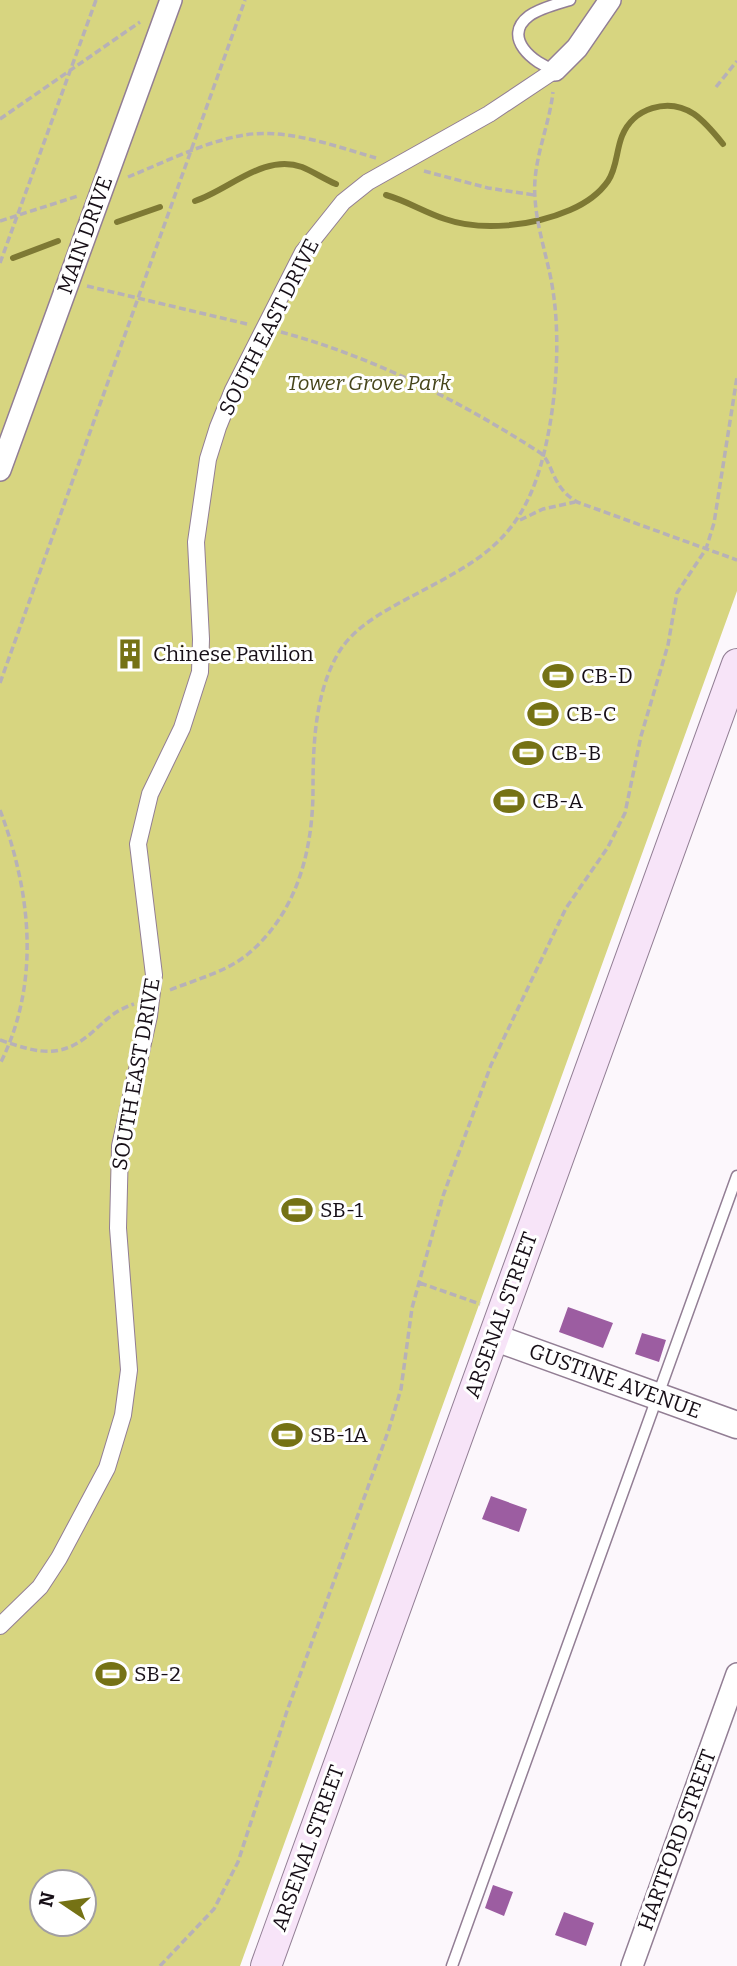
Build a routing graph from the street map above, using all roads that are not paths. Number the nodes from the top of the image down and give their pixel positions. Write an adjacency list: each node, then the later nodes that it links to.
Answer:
1 (171, 0): 5 (street, MAIN DRIVE)
2 (570, 0): 4 (lane)
3 (610, 0): 4 (street, SOUTH EAST DRIVE)
4 (555, 70): 11 (street, SOUTH EAST DRIVE)
5 (0, 470)
6 (737, 664): 8 (main road, ARSENAL STREET)
7 (737, 1176): 9 (lane)
8 (494, 1337): 9 (street, GUSTINE AVENUE); 13 (main road, ARSENAL STREET)
9 (658, 1397): 10 (street, GUSTINE AVENUE); 14 (lane)
10 (737, 1425)
11 (0, 1626)
12 (737, 1674): 15 (street, HARTFORD STREET)
13 (266, 1966)
14 (452, 1966)
15 (632, 1966)

